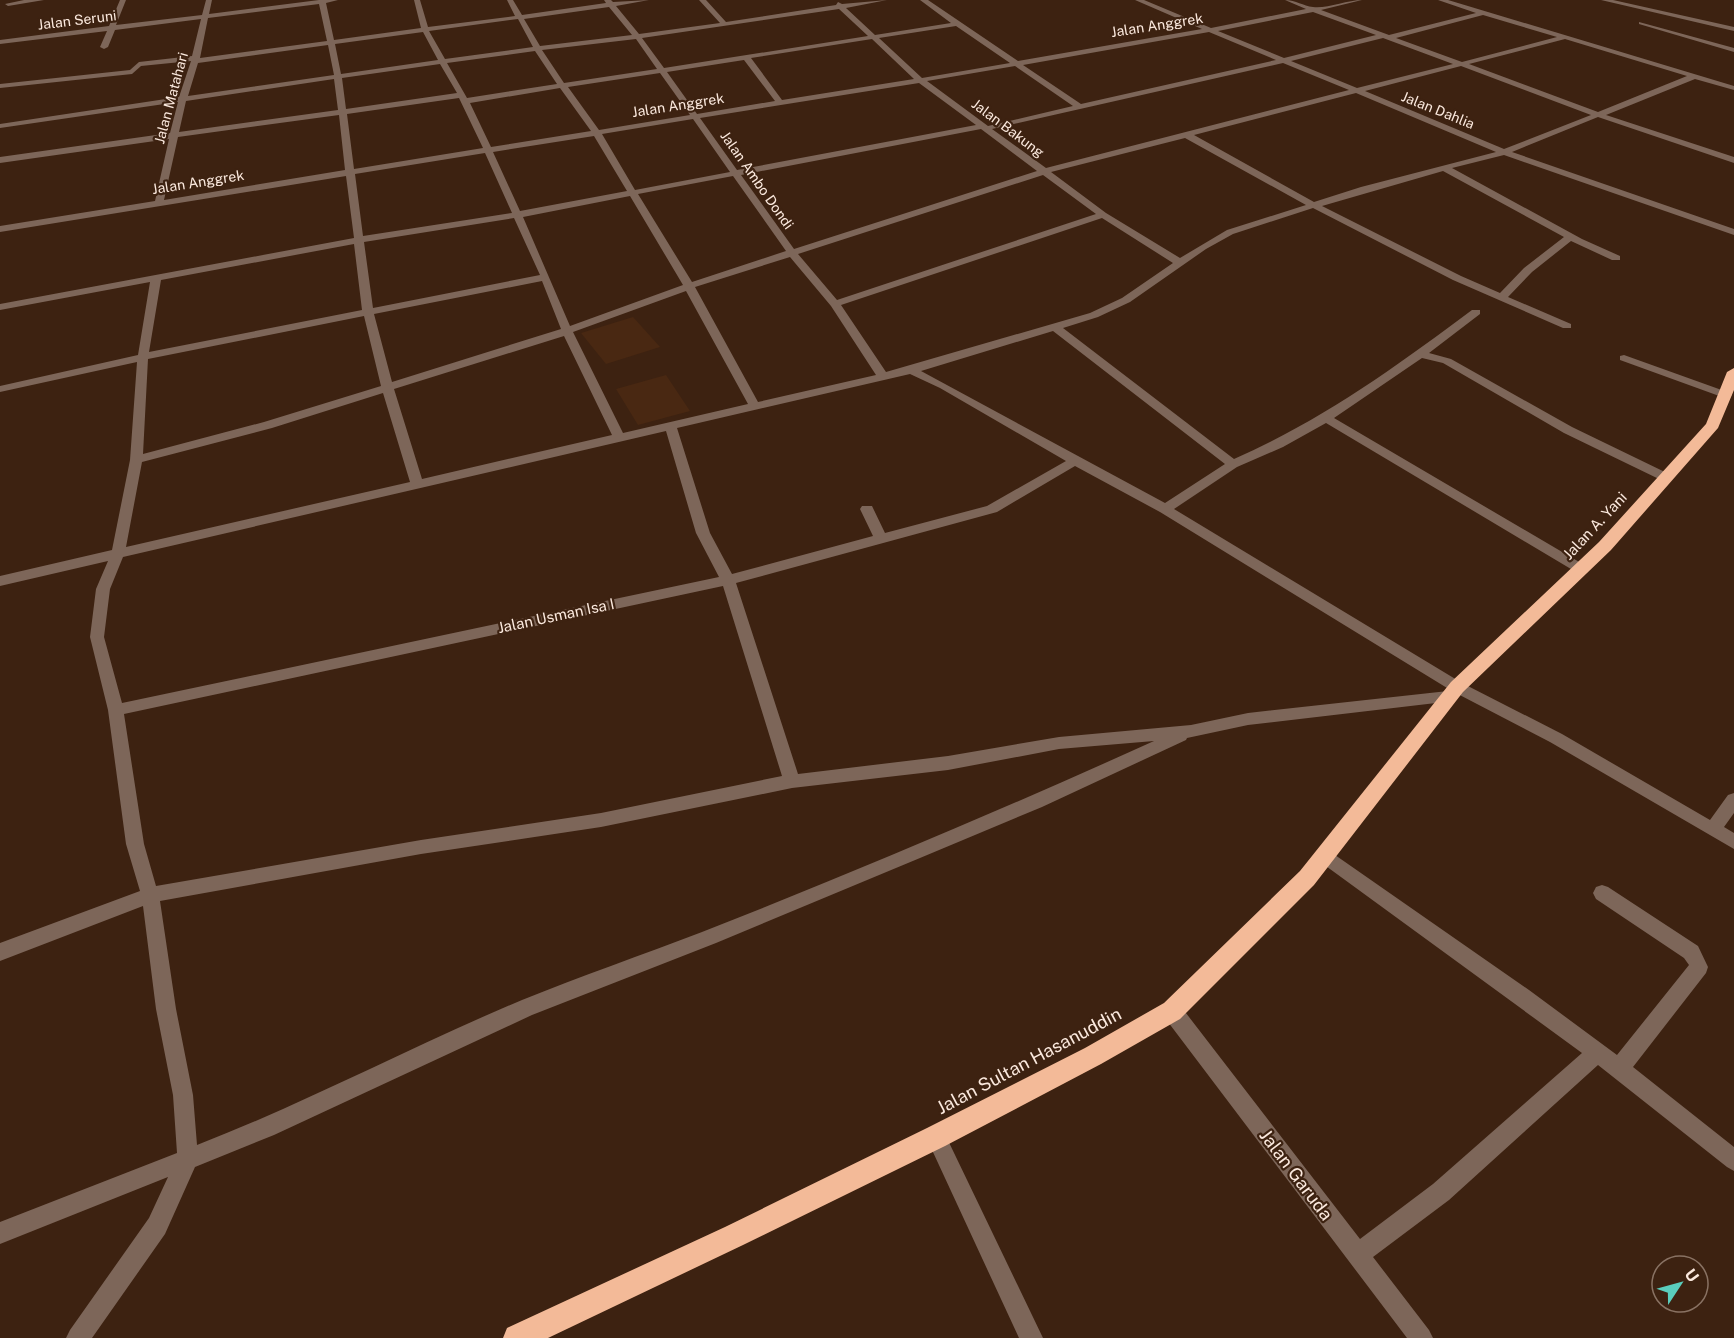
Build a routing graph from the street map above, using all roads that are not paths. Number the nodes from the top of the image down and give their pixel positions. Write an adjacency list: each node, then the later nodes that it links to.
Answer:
1 (41, 0): 19 (street)
2 (123, 0): 28 (street)
3 (209, 0): 23 (street, Jalan Matahari)
4 (335, 0): 17 (street, Jalan Seruni)
5 (417, 0): 31 (street)
6 (510, 0): 24 (street)
7 (646, 0): 18 (street)
8 (702, 0): 26 (street)
9 (832, 0): 20 (street, Jalan Bakung)
10 (884, 0): 20 (street)
11 (923, 0): 27 (street)
12 (1138, 0): 29 (street, Jalan Dahlia)
13 (1288, 0): 21 (street)
14 (1359, 0): 21 (street, Jalan Anggrek)
15 (1441, 0): 22 (street)
16 (1604, 0): 30 (street)
17 (322, 1): 23 (street, Jalan Seruni); 37 (street)
18 (609, 2): 24 (street); 33 (street, Jalan Ambo Dondi)
19 (8, 4)
20 (843, 8): 26 (street); 34 (street, Jalan Bakung)
21 (1315, 10): 29 (street, Jalan Anggrek); 32 (street)
22 (1482, 13): 32 (street); 35 (street)
23 (207, 16): 28 (street, Jalan Seruni); 42 (street, Jalan Matahari)
24 (520, 17): 31 (street); 39 (street)
25 (1641, 23): 40 (street)
26 (725, 24): 33 (street)
27 (956, 24): 34 (street); 45 (street)
28 (112, 28): 36 (street, Jalan Seruni); 38 (street)
29 (1212, 29): 43 (street, Jalan Dahlia); 45 (street, Jalan Anggrek)
30 (1734, 29)
31 (425, 30): 37 (street); 44 (street)
32 (1387, 36): 43 (street); 46 (street)
33 (638, 37): 39 (street); 47 (street, Jalan Ambo Dondi)
34 (872, 37): 41 (street); 50 (street, Jalan Bakung)
35 (1562, 38): 46 (street); 48 (street)
36 (0, 42)
37 (332, 43): 42 (street); 49 (street)
38 (104, 47)
39 (538, 48): 44 (street); 51 (street)
40 (1734, 50)
41 (745, 56): 47 (street); 57 (street)
42 (195, 60): 52 (street); 56 (street, Jalan Matahari)
43 (1283, 60): 54 (street, Jalan Dahlia); 58 (street)
44 (444, 62): 49 (street); 55 (street)
45 (1013, 63): 50 (street, Jalan Anggrek); 58 (street)
46 (1464, 64): 54 (street); 60 (street)
47 (661, 69): 51 (street); 61 (street, Jalan Ambo Dondi)
48 (1693, 77): 53 (street); 60 (street)
49 (338, 78): 56 (street); 59 (street)
50 (920, 80): 57 (street, Jalan Anggrek); 63 (street, Jalan Bakung)
51 (563, 85): 55 (street); 64 (street)
52 (0, 86)
53 (1734, 88)
54 (1354, 90): 65 (street); 68 (street, Jalan Dahlia)
55 (464, 98): 59 (street); 67 (street)
56 (182, 101): 62 (street); 66 (street, Jalan Matahari)
57 (780, 103): 61 (street, Jalan Anggrek)
58 (1081, 108): 63 (street)
59 (342, 112): 66 (street); 72 (street)
60 (1599, 115): 68 (street); 70 (street)
61 (694, 116): 64 (street, Jalan Anggrek); 74 (street, Jalan Ambo Dondi)
62 (0, 126)
63 (986, 127): 73 (street, Jalan Bakung); 74 (street)
64 (594, 133): 67 (street, Jalan Anggrek); 75 (street)
65 (1187, 135): 73 (street); 77 (street)
66 (174, 136): 69 (street); 76 (street, Jalan Matahari)
67 (488, 151): 72 (street, Jalan Anggrek); 78 (street)
68 (1504, 152): 71 (street); 81 (street, Jalan Dahlia)
69 (0, 160)
70 (1734, 160)
71 (1445, 168): 77 (street); 82 (street)
72 (349, 172): 76 (street, Jalan Anggrek); 83 (street)
73 (1042, 172): 79 (street, Jalan Bakung); 84 (street)
74 (737, 173): 75 (street); 84 (street, Jalan Ambo Dondi)
75 (631, 193): 78 (street); 89 (street)
76 (159, 202): 80 (street, Jalan Anggrek)
77 (1314, 205): 86 (street); 90 (street)
78 (516, 215): 83 (street); 87 (street)
79 (1103, 215): 86 (street, Jalan Bakung); 91 (street)
80 (0, 229)
81 (1734, 232)
82 (1571, 236): 85 (street); 90 (street)
83 (359, 240): 88 (street); 93 (street)
84 (792, 253): 89 (street); 91 (street, Jalan Ambo Dondi)
85 (1616, 258)
86 (1179, 262): 95 (street)
87 (546, 277): 93 (street); 97 (street)
88 (156, 278): 92 (street); 99 (street)
89 (689, 286): 97 (street); 107 (street)
90 (1501, 298): 96 (street)
91 (835, 304): 103 (street, Jalan Ambo Dondi)
92 (0, 308)
93 (368, 312): 99 (street); 104 (street)
94 (1476, 312): 98 (street)
95 (1054, 326): 101 (street); 113 (street)
96 (1567, 326)
97 (567, 331): 104 (street); 110 (street)
98 (1420, 354): 108 (street); 114 (street)
99 (143, 357): 105 (street); 111 (street)
100 (1624, 358): 106 (street)
101 (911, 370): 103 (street); 112 (street)
102 (1734, 372): 106 (highway, Jalan A. Yani)
103 (883, 376): 107 (street)
104 (388, 387): 111 (street); 115 (street)
105 (0, 389)
106 (1725, 395): 114 (highway, Jalan A. Yani)
107 (755, 406): 109 (street)
108 (1326, 418): 113 (street); 120 (street)
109 (671, 427): 110 (street); 121 (street)
110 (619, 438): 115 (street)
111 (136, 460): 119 (street)
112 (1075, 461): 117 (street); 118 (street, Jalan Usman Isa I)
113 (1233, 464): 117 (street)
114 (1665, 477): 120 (highway, Jalan A. Yani)
115 (418, 486): 119 (street)
116 (867, 509): 118 (street)
117 (1165, 509): 123 (street)
118 (881, 539): 121 (street, Jalan Usman Isa I)
119 (118, 552): 122 (street); 124 (street)
120 (1581, 569): 123 (highway, Jalan A. Yani)
121 (728, 580): 124 (street, Jalan Usman Isa I); 126 (street)
122 (0, 581)
123 (1452, 692): 125 (street); 128 (street); 130 (highway, Jalan Sultan Hasanuddin)
124 (116, 710): 132 (street)
125 (1191, 731): 126 (street); 138 (street)
126 (792, 780): 132 (street)
127 (1734, 800): 128 (street)
128 (1713, 829): 129 (street)
129 (1734, 842)
130 (1325, 856): 134 (highway, Jalan Sultan Hasanuddin); 135 (street)
131 (1602, 893): 136 (street)
132 (150, 895): 133 (street); 138 (street)
133 (0, 952)
134 (1172, 1011): 137 (highway, Jalan Sultan Hasanuddin); 141 (street, Jalan Garuda)
135 (1597, 1053): 136 (street); 141 (street)
136 (1619, 1069): 139 (street)
137 (936, 1137): 143 (highway, Jalan Sultan Hasanuddin); 144 (street)
138 (188, 1158): 140 (street); 142 (street)
139 (1734, 1160)
140 (0, 1233)
141 (1357, 1255): 145 (street, Jalan Garuda)
142 (78, 1338)
143 (517, 1338)
144 (1032, 1338)
145 (1421, 1338)

